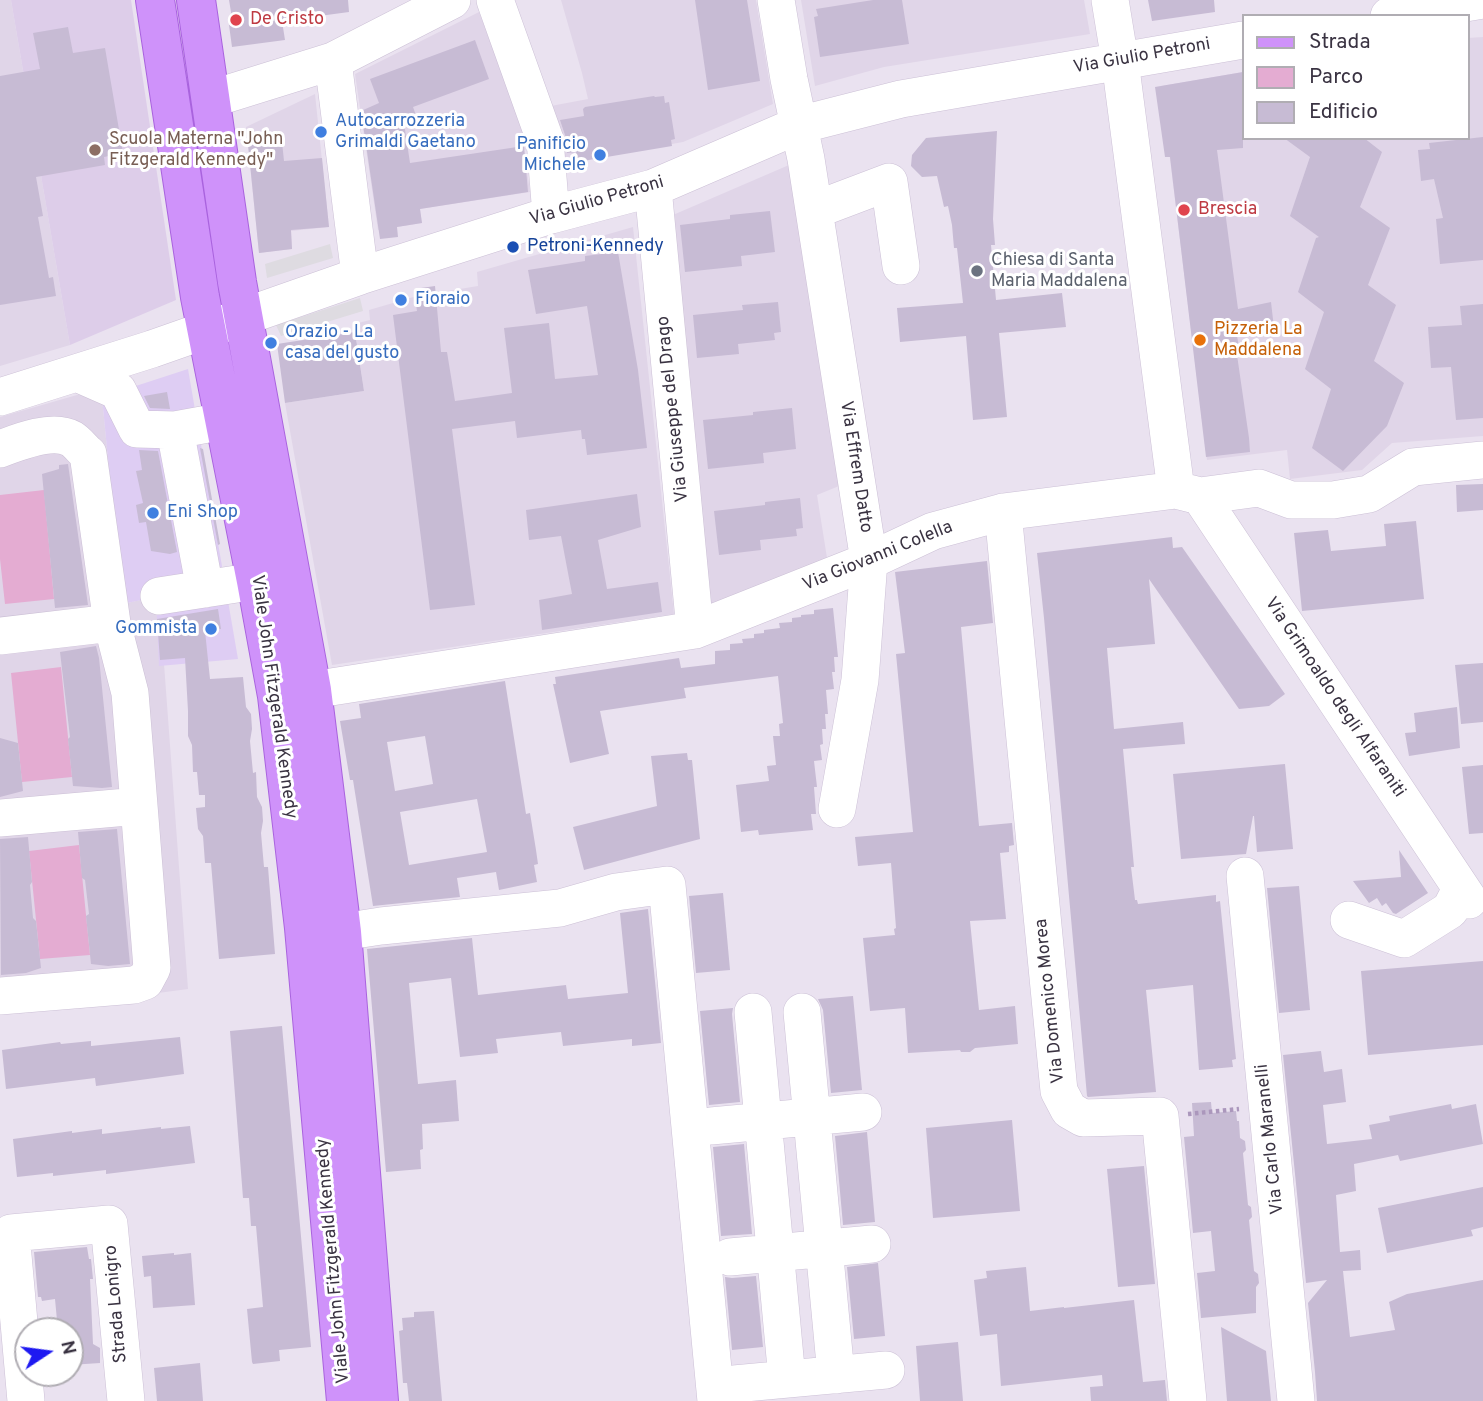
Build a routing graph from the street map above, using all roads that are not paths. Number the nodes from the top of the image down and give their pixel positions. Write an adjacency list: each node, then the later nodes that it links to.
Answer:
1 (155, 0): 20 (main road, Viale John Fitzgerald Kennedy)
2 (196, 0): 12 (main road, Viale John Fitzgerald Kennedy)
3 (452, 0): 10 (street)
4 (495, 0): 16 (street)
5 (776, 0): 13 (street, Via Effrem Datto)
6 (1110, 0): 11 (street, Via Grimoaldo degli Alfaraniti)
7 (1483, 0): 8 (street)
8 (1401, 14)
9 (1242, 40): 11 (street, Via Giulio Petroni)
10 (333, 61): 12 (street); 18 (street)
11 (1120, 61): 13 (street, Via Giulio Petroni); 27 (street, Via Grimoaldo degli Alfaraniti)
12 (211, 99): 19 (main road, Viale John Fitzgerald Kennedy)
13 (799, 125): 14 (street, Via Giulio Petroni); 15 (street, Via Effrem Datto)
14 (653, 188): 16 (street, Via Giulio Petroni); 34 (street, Via Giuseppe del Drago)
15 (815, 210): 17 (street); 29 (street, Via Effrem Datto)
16 (551, 215): 18 (street, Via Giulio Petroni)
17 (901, 266)
18 (360, 276): 19 (street, Via Giulio Petroni)
19 (244, 317): 20 (street, Via Giulio Petroni); 36 (main road, Viale John Fitzgerald Kennedy)
20 (206, 330): 21 (street, Via Giulio Petroni); 23 (main road, Viale John Fitzgerald Kennedy)
21 (77, 373): 22 (street, Via Giulio Petroni); 24 (street)
22 (4, 396): 25 (street)
23 (224, 421): 24 (street); 30 (main road, Viale John Fitzgerald Kennedy)
24 (175, 430): 31 (street)
25 (9, 445): 33 (street)
26 (1483, 460): 27 (street, Via Giovanni Colella)
27 (1188, 493): 28 (street, Via Giovanni Colella); 41 (street, Via Grimoaldo degli Alfaraniti)
28 (1003, 512): 29 (street, Via Giovanni Colella); 61 (street, Via Domenico Morea)
29 (869, 561): 34 (street, Via Giovanni Colella); 38 (street, Via Effrem Datto)
30 (257, 582): 31 (street); 59 (main road, Viale John Fitzgerald Kennedy)
31 (205, 589): 32 (street)
32 (159, 596)
33 (112, 623): 35 (street); 37 (street)
34 (695, 630): 36 (street, Via Giovanni Colella)
35 (0, 636)
36 (312, 690): 42 (main road, Viale John Fitzgerald Kennedy)
37 (139, 806): 39 (street); 43 (street)
38 (837, 810)
39 (0, 818)
40 (1245, 876): 62 (street, Via Carlo Maranelli)
41 (1349, 920)
42 (342, 932): 56 (street); 60 (main road, Viale John Fitzgerald Kennedy)
43 (0, 996)
44 (753, 1012): 48 (street)
45 (803, 1012): 47 (street)
46 (863, 1112): 47 (street)
47 (812, 1117): 48 (street); 51 (street)
48 (763, 1121): 49 (street); 52 (street)
49 (711, 1126)
50 (872, 1244): 51 (street)
51 (824, 1249): 52 (street); 55 (street)
52 (775, 1253): 53 (street); 55 (street)
53 (730, 1257)
54 (886, 1370): 55 (street)
55 (813, 1383): 56 (street)
56 (725, 1392)
57 (26, 1401): 58 (street, Strada Lonigro)
58 (126, 1401)
59 (346, 1401)
60 (379, 1401)
61 (1188, 1401)
62 (1296, 1401)

